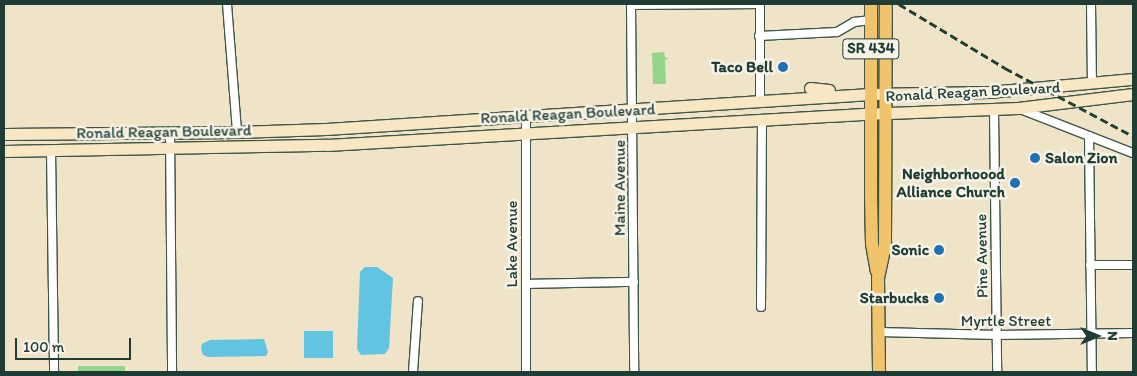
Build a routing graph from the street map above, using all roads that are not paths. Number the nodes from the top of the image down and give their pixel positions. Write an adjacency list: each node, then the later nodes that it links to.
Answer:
1 (228, 4): 26 (street)
2 (631, 4): 3 (street); 19 (street, Maine Avenue)
3 (760, 4): 8 (street)
4 (871, 4): 7 (main road, SR 434)
5 (886, 4): 13 (main road, SR 434)
6 (1091, 4): 10 (street)
7 (871, 20): 8 (street); 12 (main road, SR 434)
8 (760, 36): 16 (street)
9 (1133, 79): 10 (main road, Ronald Reagan Boulevard)
10 (1092, 83): 13 (main road, Ronald Reagan Boulevard)
11 (810, 88): 15 (main road)
12 (870, 94): 13 (main road, Ronald Reagan Boulevard); 15 (main road, Ronald Reagan Boulevard); 21 (main road, SR 434)
13 (886, 94): 20 (main road, SR 434)
14 (1133, 94): 17 (main road, Ronald Reagan Boulevard)
15 (838, 96): 16 (main road, Ronald Reagan Boulevard)
16 (760, 101): 19 (main road, Ronald Reagan Boulevard)
17 (1018, 108): 18 (main road, Ronald Reagan Boulevard); 29 (street)
18 (994, 110): 20 (main road, Ronald Reagan Boulevard); 44 (street, Pine Avenue)
19 (634, 111): 22 (main road, Ronald Reagan Boulevard); 24 (street, Maine Avenue)
20 (886, 112): 21 (main road, Ronald Reagan Boulevard); 36 (main road, SR 434)
21 (869, 113): 23 (main road, Ronald Reagan Boulevard); 36 (main road, SR 434)
22 (526, 116): 26 (main road, Ronald Reagan Boulevard); 27 (street, Lake Avenue)
23 (762, 119): 24 (main road, Ronald Reagan Boulevard); 40 (street)
24 (633, 127): 27 (main road, Ronald Reagan Boulevard); 37 (street, Maine Avenue)
25 (170, 132): 26 (main road, Ronald Reagan Boulevard); 28 (main road, Ronald Reagan Boulevard); 30 (street)
26 (237, 132)
27 (526, 132): 30 (main road, Ronald Reagan Boulevard); 38 (street, Lake Avenue)
28 (4, 134)
29 (1090, 136): 33 (street); 35 (street)
30 (171, 149): 31 (main road, Ronald Reagan Boulevard); 46 (street)
31 (51, 150): 32 (main road, Ronald Reagan Boulevard); 45 (street)
32 (4, 151)
33 (1133, 153)
34 (1133, 264): 35 (street)
35 (1090, 265): 43 (street)
36 (878, 278): 41 (main road, SR 434)
37 (634, 282): 38 (street); 49 (street, Maine Avenue)
38 (526, 284): 48 (street, Lake Avenue)
39 (418, 301): 47 (street)
40 (761, 307)
41 (879, 332): 44 (street, Myrtle Street); 50 (main road, SR 434)
42 (1133, 333): 43 (street, Myrtle Street)
43 (1091, 334): 44 (street, Myrtle Street); 52 (street)
44 (997, 335): 51 (street, Pine Avenue)
45 (54, 372)
46 (172, 372)
47 (413, 372)
48 (526, 372)
49 (634, 372)
50 (879, 372)
51 (997, 372)
52 (1092, 372)

